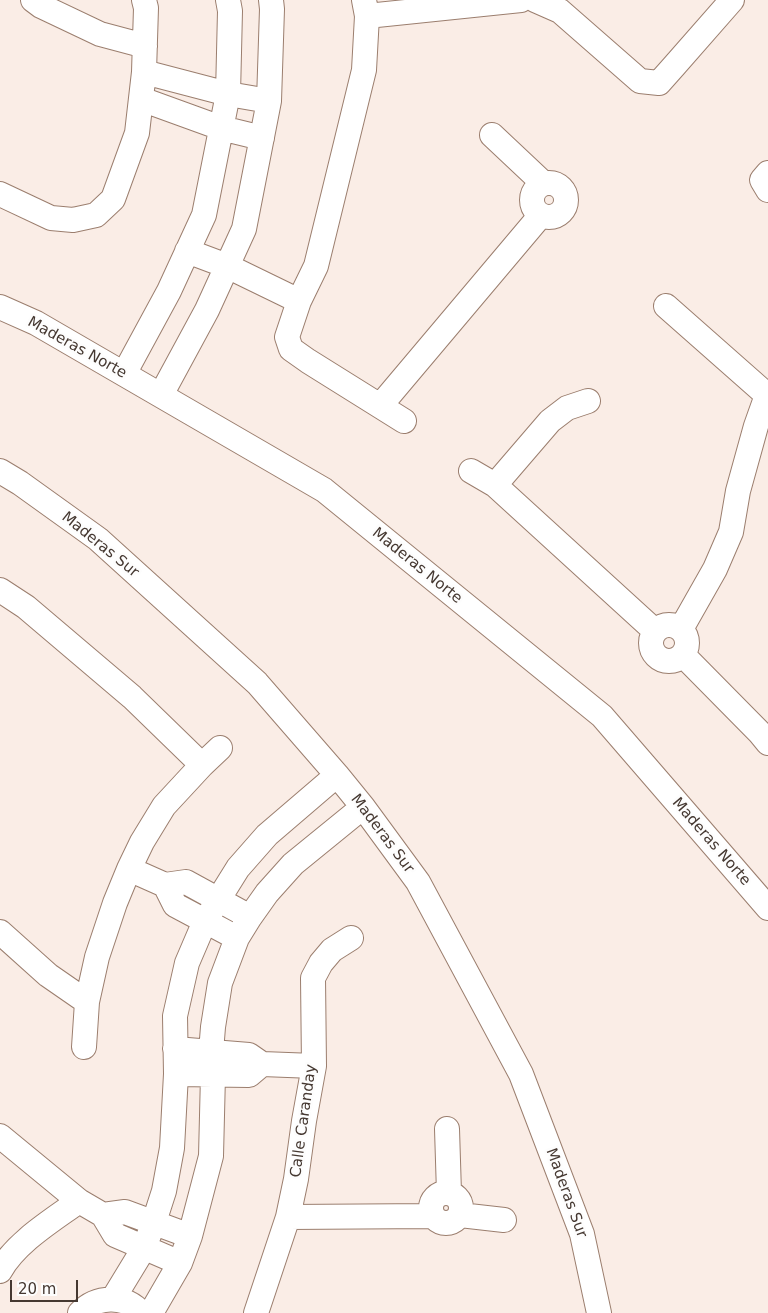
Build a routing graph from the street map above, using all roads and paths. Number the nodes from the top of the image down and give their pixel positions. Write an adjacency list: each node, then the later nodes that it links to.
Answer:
1 (33, 0): 9 (street)
2 (144, 0): 9 (street)
3 (228, 0): 11 (street)
4 (271, 0): 13 (street)
5 (521, 0): 8 (street)
6 (535, 0): 7 (street)
7 (732, 0)
8 (366, 8): 22 (street)
9 (145, 46): 10 (street)
10 (144, 72): 11 (street); 12 (street)
11 (228, 94): 13 (street); 14 (street)
12 (141, 99): 14 (street); 19 (street)
13 (269, 102): 16 (street)
14 (221, 128): 16 (street); 20 (street)
15 (492, 135): 29 (street)
16 (262, 138): 21 (street)
17 (768, 173): 18 (street)
18 (768, 190)
19 (0, 194)
20 (187, 251): 21 (street); 25 (street)
21 (227, 266): 22 (street); 26 (street)
22 (299, 301): 29 (street)
23 (666, 306): 27 (street)
24 (0, 307): 25 (street, Maderas Norte)
25 (124, 374): 26 (street, Maderas Norte)
26 (161, 395): 46 (street, Maderas Norte)
27 (768, 395): 35 (street)
28 (588, 401): 33 (street)
29 (380, 406): 30 (street)
30 (404, 421)
31 (0, 471): 41 (street, Maderas Sur)
32 (471, 471): 33 (street)
33 (495, 485): 36 (street)
34 (0, 590): 40 (street)
35 (681, 629): 36 (street); 37 (street)
36 (655, 631): 37 (street)
37 (683, 655): 38 (street)
38 (765, 733)
39 (220, 748): 40 (street)
40 (202, 765): 43 (street)
41 (337, 775): 42 (street, Maderas Sur); 45 (street)
42 (363, 807): 47 (street); 77 (street, Maderas Sur)
43 (129, 869): 44 (street); 52 (street)
44 (165, 885): 45 (street); 48 (street)
45 (218, 899): 47 (street); 48 (street)
46 (768, 908)
47 (250, 917): 50 (street)
48 (205, 921): 50 (street); 54 (street)
49 (0, 932): 52 (street)
50 (237, 938): 55 (street)
51 (351, 938): 56 (street, Calle Caranday)
52 (87, 1002): 53 (street)
53 (84, 1046)
54 (175, 1050): 55 (street); 57 (street)
55 (212, 1063): 56 (street); 57 (street); 68 (street)
56 (314, 1066): 65 (street, Calle Caranday)
57 (176, 1074): 67 (street)
58 (447, 1129): 60 (street)
59 (0, 1136): 61 (street)
60 (449, 1193): 63 (street); 64 (street)
61 (79, 1201): 62 (street); 71 (street)
62 (103, 1215): 67 (street); 69 (street)
63 (460, 1215): 64 (street); 66 (street)
64 (433, 1216): 65 (street)
65 (288, 1217): 76 (street, Calle Caranday)
66 (504, 1220)
67 (154, 1222): 68 (street); 69 (street)
68 (190, 1236): 70 (street)
69 (144, 1248): 70 (street); 72 (street)
70 (180, 1262): 75 (street)
71 (0, 1271)
72 (113, 1299): 73 (street); 74 (street)
73 (80, 1313)
74 (141, 1313)
75 (151, 1313)
76 (256, 1313)
77 (599, 1313)

